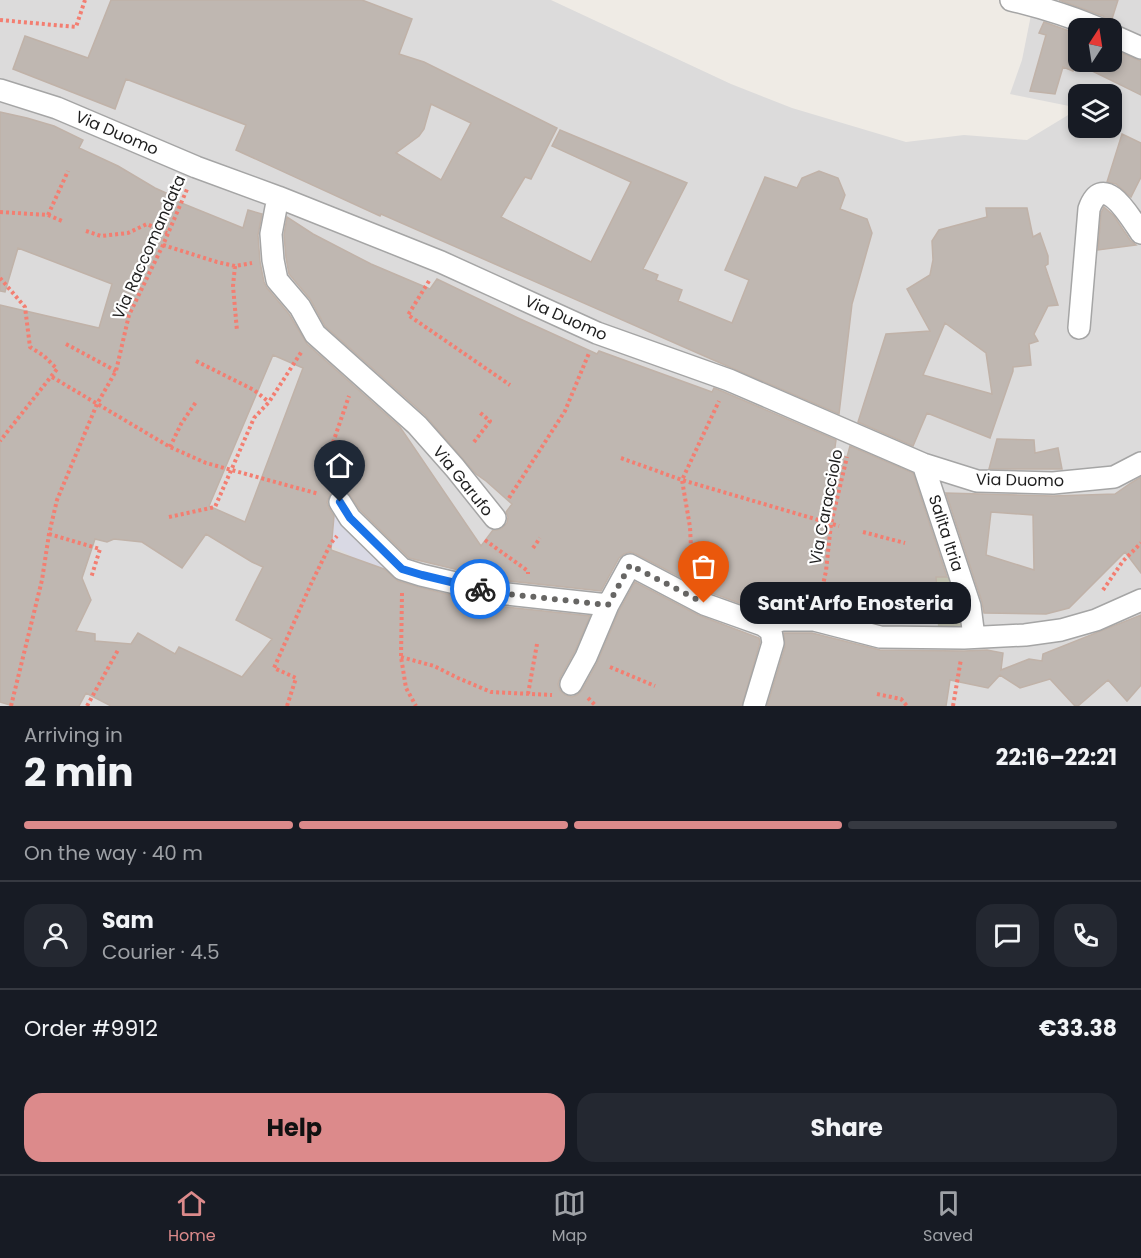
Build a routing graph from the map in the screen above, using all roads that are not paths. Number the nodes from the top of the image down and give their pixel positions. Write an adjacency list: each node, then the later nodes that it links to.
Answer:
1 (1011, 0): 2 (street)
2 (1071, 18)
3 (1122, 39): 4 (street)
4 (1141, 48)
5 (0, 90): 6 (street, Via Duomo)
6 (278, 197): 10 (street, Via Duomo); 12 (street, Via Garufo)
7 (1141, 233): 8 (street)
8 (1079, 328)
9 (1141, 463): 10 (street, Via Duomo)
10 (923, 464): 16 (street, Salita Itria)
11 (345, 510): 14 (street)
12 (495, 518)
13 (1141, 600): 16 (street)
14 (608, 605): 15 (street); 17 (street)
15 (763, 625): 16 (street); 18 (street)
16 (969, 637)
17 (571, 684)
18 (754, 706)

